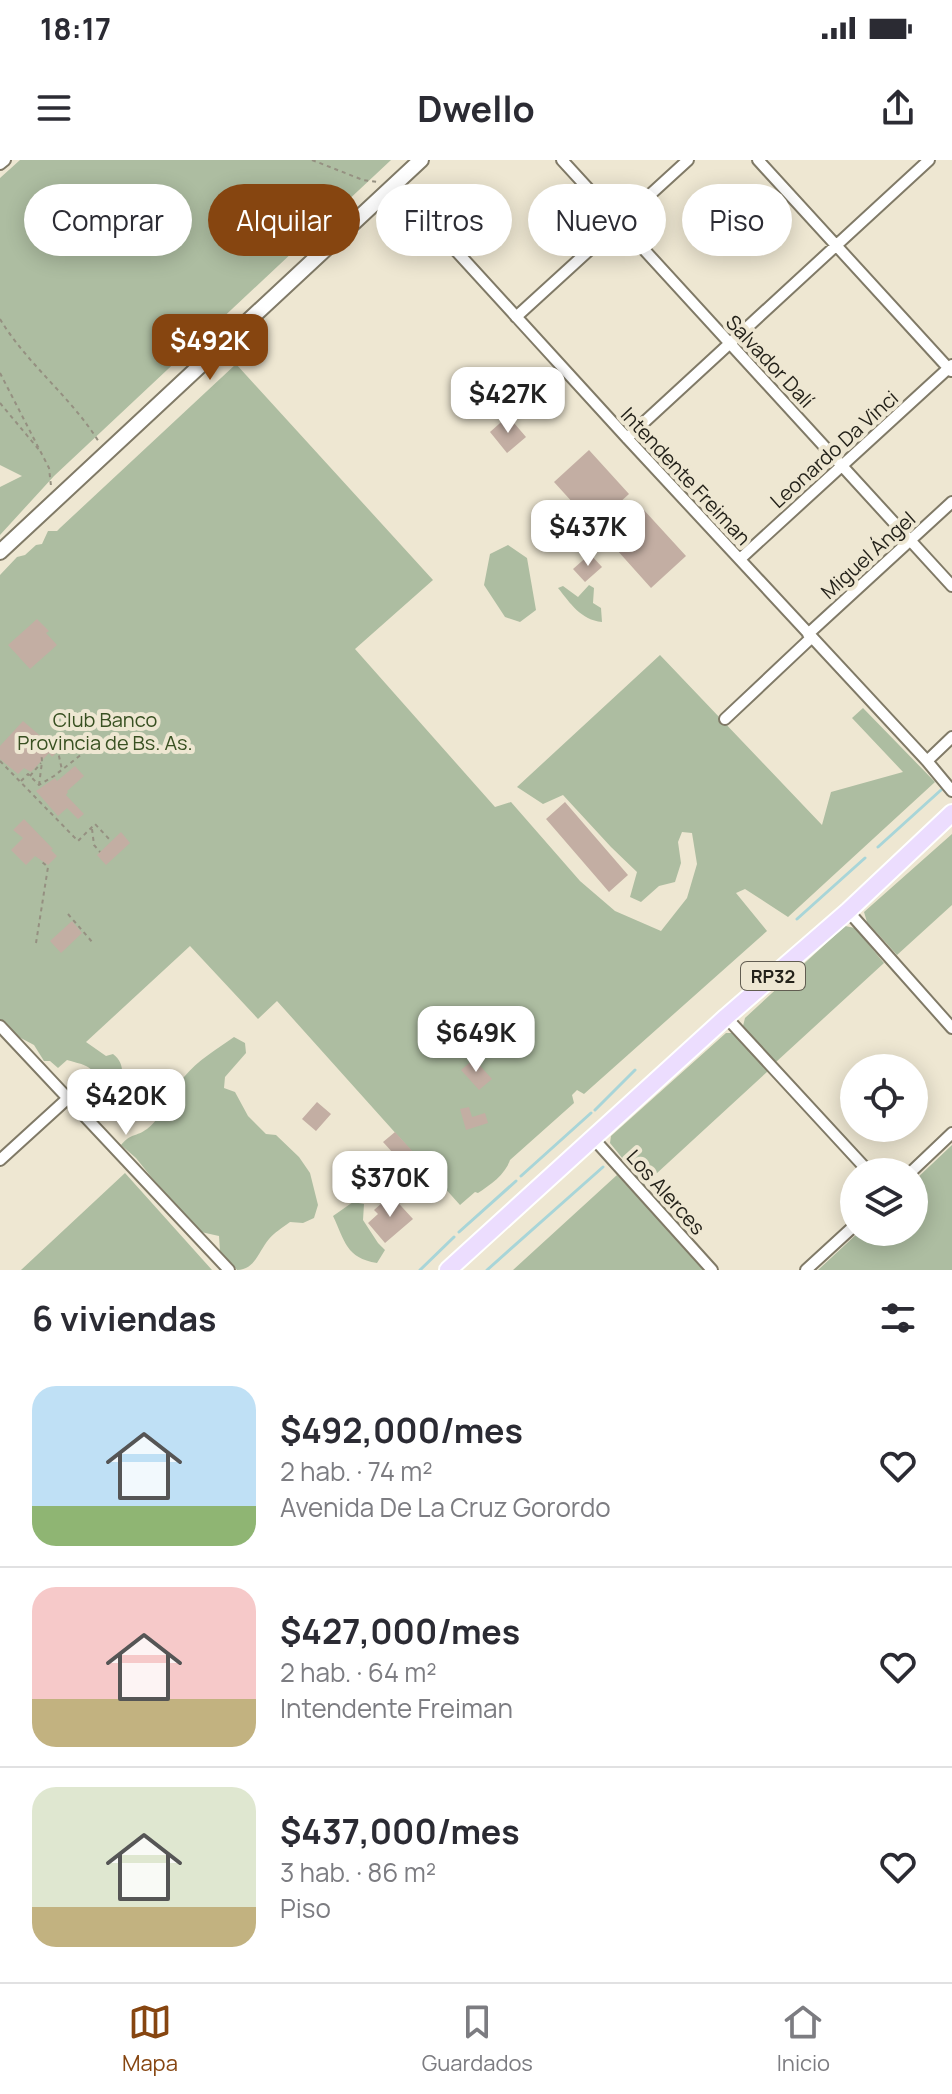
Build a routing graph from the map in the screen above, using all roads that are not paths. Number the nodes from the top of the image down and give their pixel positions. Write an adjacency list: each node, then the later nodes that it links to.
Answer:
1 (5, 160): 7 (street)
2 (421, 160): 8 (main road)
3 (562, 160): 9 (street, Salvador Dalí)
4 (688, 160): 10 (street)
5 (758, 160): 12 (street)
6 (929, 160): 12 (street)
7 (0, 164)
8 (395, 184)
9 (584, 184)
10 (662, 184)
11 (376, 202): 23 (main road)
12 (837, 246): 17 (street); 18 (street)
13 (461, 256): 16 (street, Intendente Freiman)
14 (583, 256): 16 (street)
15 (650, 256): 17 (street, Salvador Dalí)
16 (516, 317): 19 (street, Intendente Freiman)
17 (730, 345): 19 (street); 20 (street, Salvador Dalí)
18 (951, 368): 20 (street, Leonardo Da Vinci)
19 (627, 438): 24 (street, Intendente Freiman)
20 (842, 465): 22 (street, Salvador Dalí); 24 (street, Leonardo Da Vinci)
21 (952, 502): 22 (street, Miguel Ángel)
22 (910, 540): 25 (street, Salvador Dalí); 26 (street, Miguel Ángel)
23 (0, 552)
24 (740, 559): 26 (street, Intendente Freiman)
25 (952, 586)
26 (809, 636): 27 (street, Miguel Ángel); 29 (street, Intendente Freiman)
27 (725, 719)
28 (952, 737): 29 (street)
29 (927, 761): 30 (street, Intendente Freiman)
30 (952, 791)
31 (952, 813): 32 (main road, RP32)
32 (848, 911): 33 (main road, RP32); 35 (street)
33 (726, 1017): 38 (main road, RP32); 39 (street)
34 (0, 1026): 36 (street)
35 (952, 1028)
36 (67, 1099): 41 (street); 43 (street)
37 (952, 1133): 40 (street)
38 (593, 1138): 44 (main road, RP32); 45 (street, Los Alerces)
39 (856, 1158)
40 (926, 1158)
41 (0, 1160)
42 (840, 1239): 46 (street)
43 (229, 1270)
44 (448, 1270)
45 (712, 1270)
46 (806, 1270)

